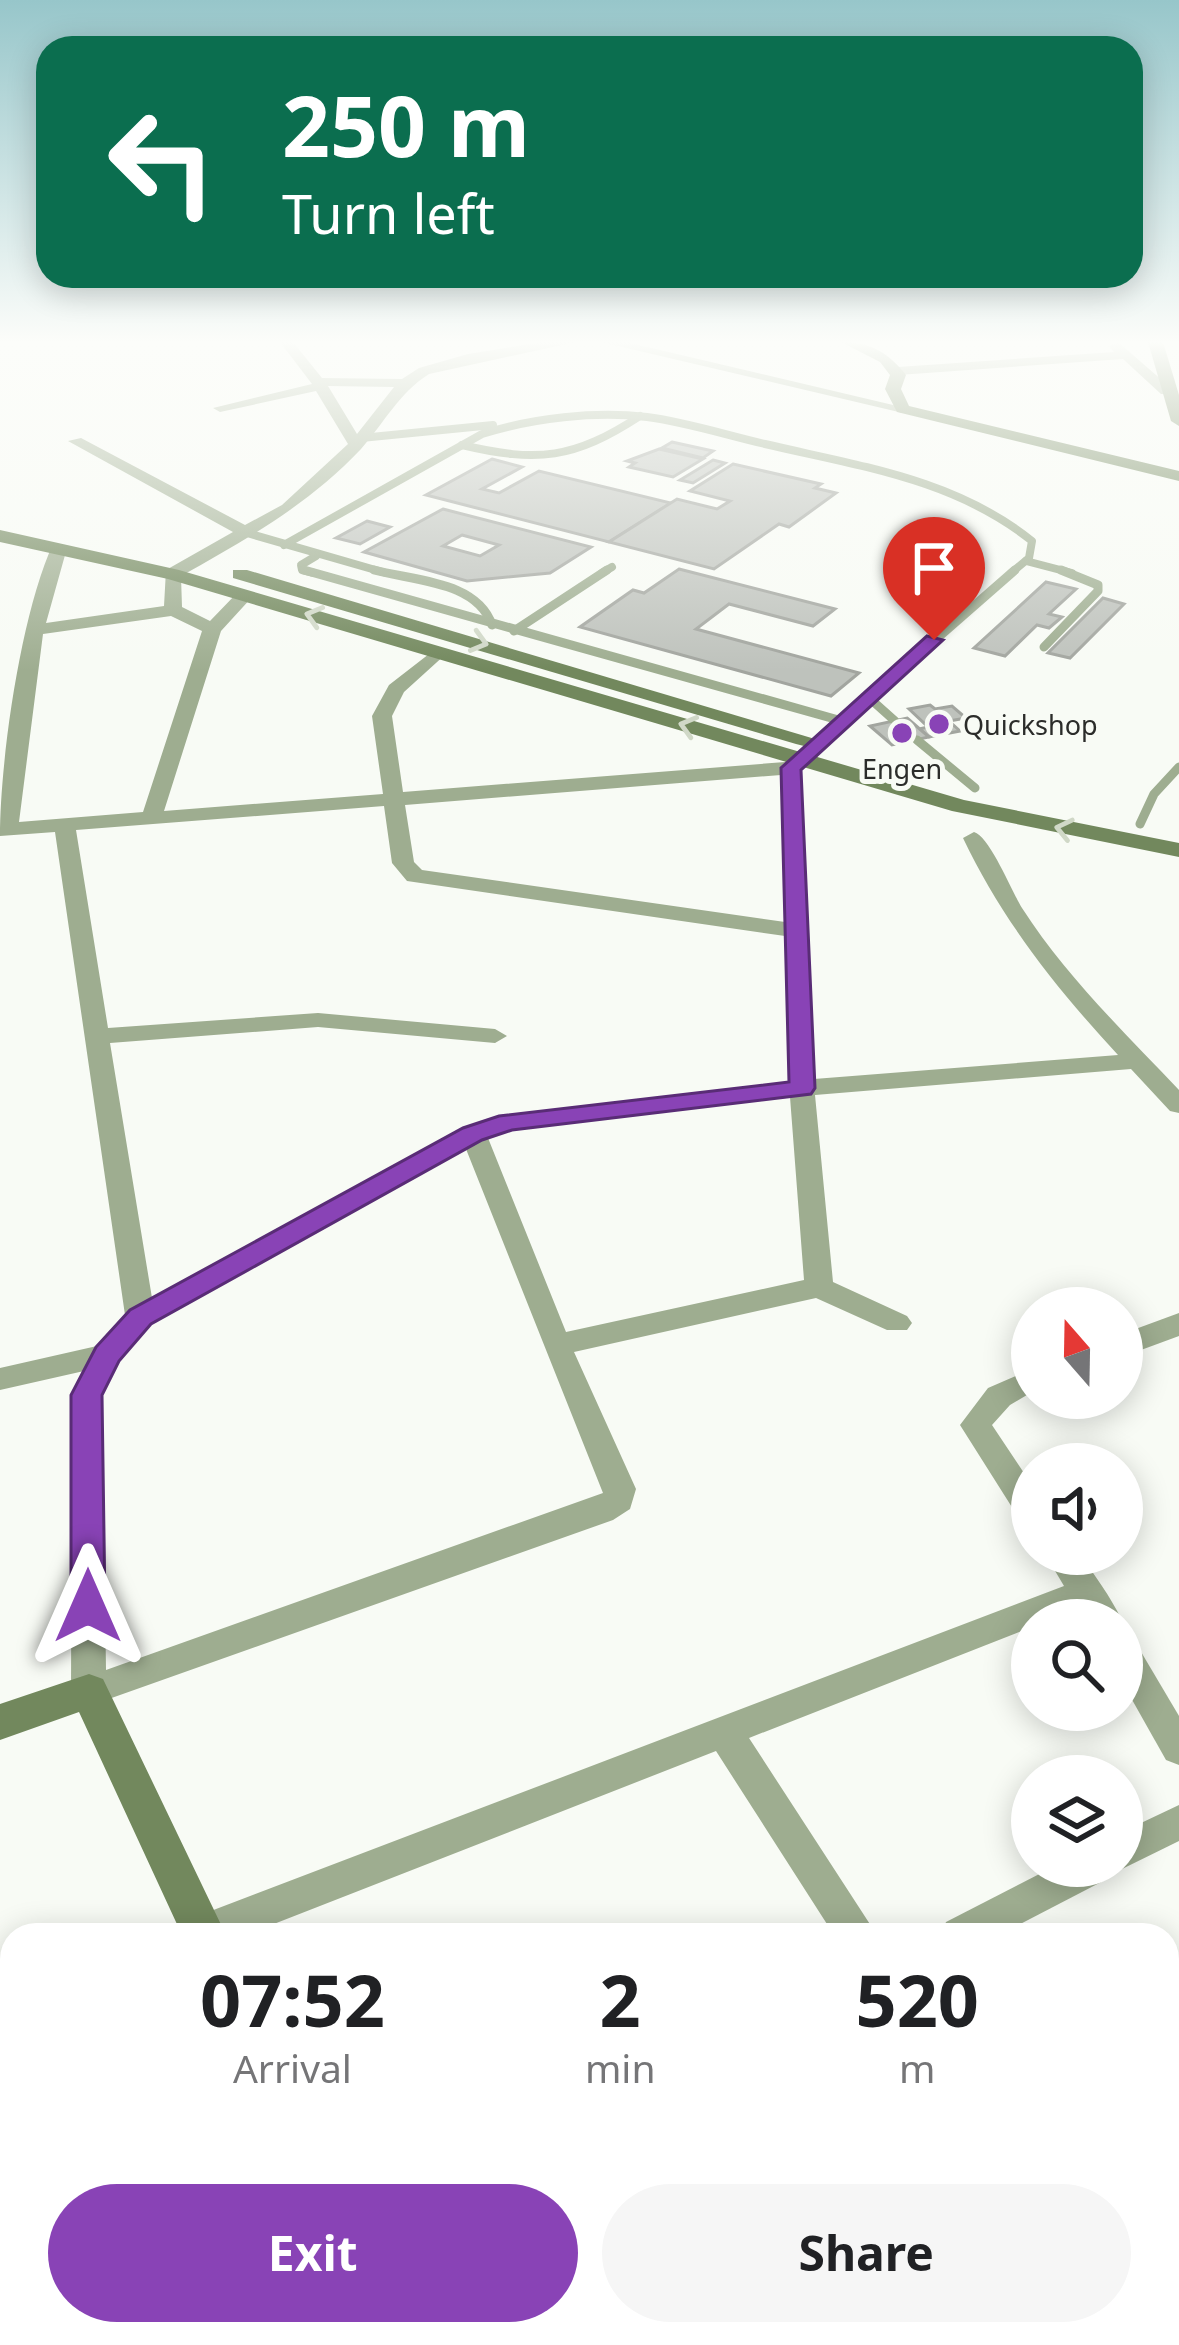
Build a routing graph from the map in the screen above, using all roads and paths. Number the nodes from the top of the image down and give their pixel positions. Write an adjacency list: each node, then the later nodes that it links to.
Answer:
1 (96, 451): 10 (street)
2 (348, 451): 10 (street)
3 (452, 451): 12 (lane)
4 (486, 451): 5 (lane)
5 (573, 451)
6 (793, 451): 15 (lane)
7 (1078, 451): 8 (street)
8 (1179, 476)
9 (0, 520): 16 (street)
10 (248, 533): 12 (lane); 16 (street)
11 (0, 536): 13 (street)
12 (284, 545): 14 (lane)
13 (59, 548): 18 (street); 23 (street)
14 (316, 556): 21 (lane); 21 (lane)
15 (1025, 561): 25 (lane); 27 (lane)
16 (196, 562): 18 (street); 31 (street, one-way to 31)
17 (612, 567): 24 (lane)
18 (172, 574): 19 (street); 20 (street)
19 (244, 596): 22 (street); 26 (street, one-way to 19)
20 (173, 610): 22 (street); 23 (street)
21 (492, 625): 24 (lane)
22 (212, 628): 36 (street)
23 (35, 630): 39 (street)
24 (514, 631): 28 (lane)
25 (1044, 647)
26 (438, 653): 32 (street, one-way to 26); 35 (street)
27 (867, 696): 28 (lane); 29 (lane)
28 (842, 721): 31 (lane)
29 (896, 721)
30 (917, 740): 34 (lane)
31 (819, 743): 32 (lane); 34 (street)
32 (795, 763): 35 (street); 42 (street, one-way to 32); 43 (street)
33 (1179, 767): 38 (lane)
34 (975, 788): 38 (street)
35 (390, 798): 36 (street); 43 (street)
36 (152, 816): 37 (street)
37 (64, 824): 39 (street); 45 (street)
38 (1140, 824): 40 (street)
39 (4, 829)
40 (1179, 832)
41 (974, 838): 46 (street)
42 (1179, 850)
43 (798, 932): 47 (street)
44 (495, 1036): 45 (street)
45 (94, 1037): 51 (street)
46 (1138, 1061): 47 (street); 48 (street)
47 (802, 1088): 49 (street); 50 (street)
48 (1179, 1106)
49 (473, 1134): 51 (street); 55 (street)
50 (819, 1287): 52 (street); 55 (street)
51 (140, 1317): 56 (street)
52 (897, 1323)
53 (1179, 1324): 54 (street)
54 (1143, 1338)
55 (556, 1345): 62 (street)
56 (107, 1355): 57 (street); 62 (street)
57 (0, 1379)
58 (1011, 1387): 59 (street)
59 (1011, 1479)
60 (1011, 1635): 64 (street)
61 (1143, 1686): 65 (street)
62 (89, 1691): 63 (street); 69 (street)
63 (0, 1721)
64 (723, 1730): 70 (street); 71 (street)
65 (1179, 1749)
66 (1179, 1822): 67 (street)
67 (1143, 1840)
68 (1053, 1887): 72 (street)
69 (199, 1923)
70 (232, 1923)
71 (848, 1923)
72 (983, 1923)

